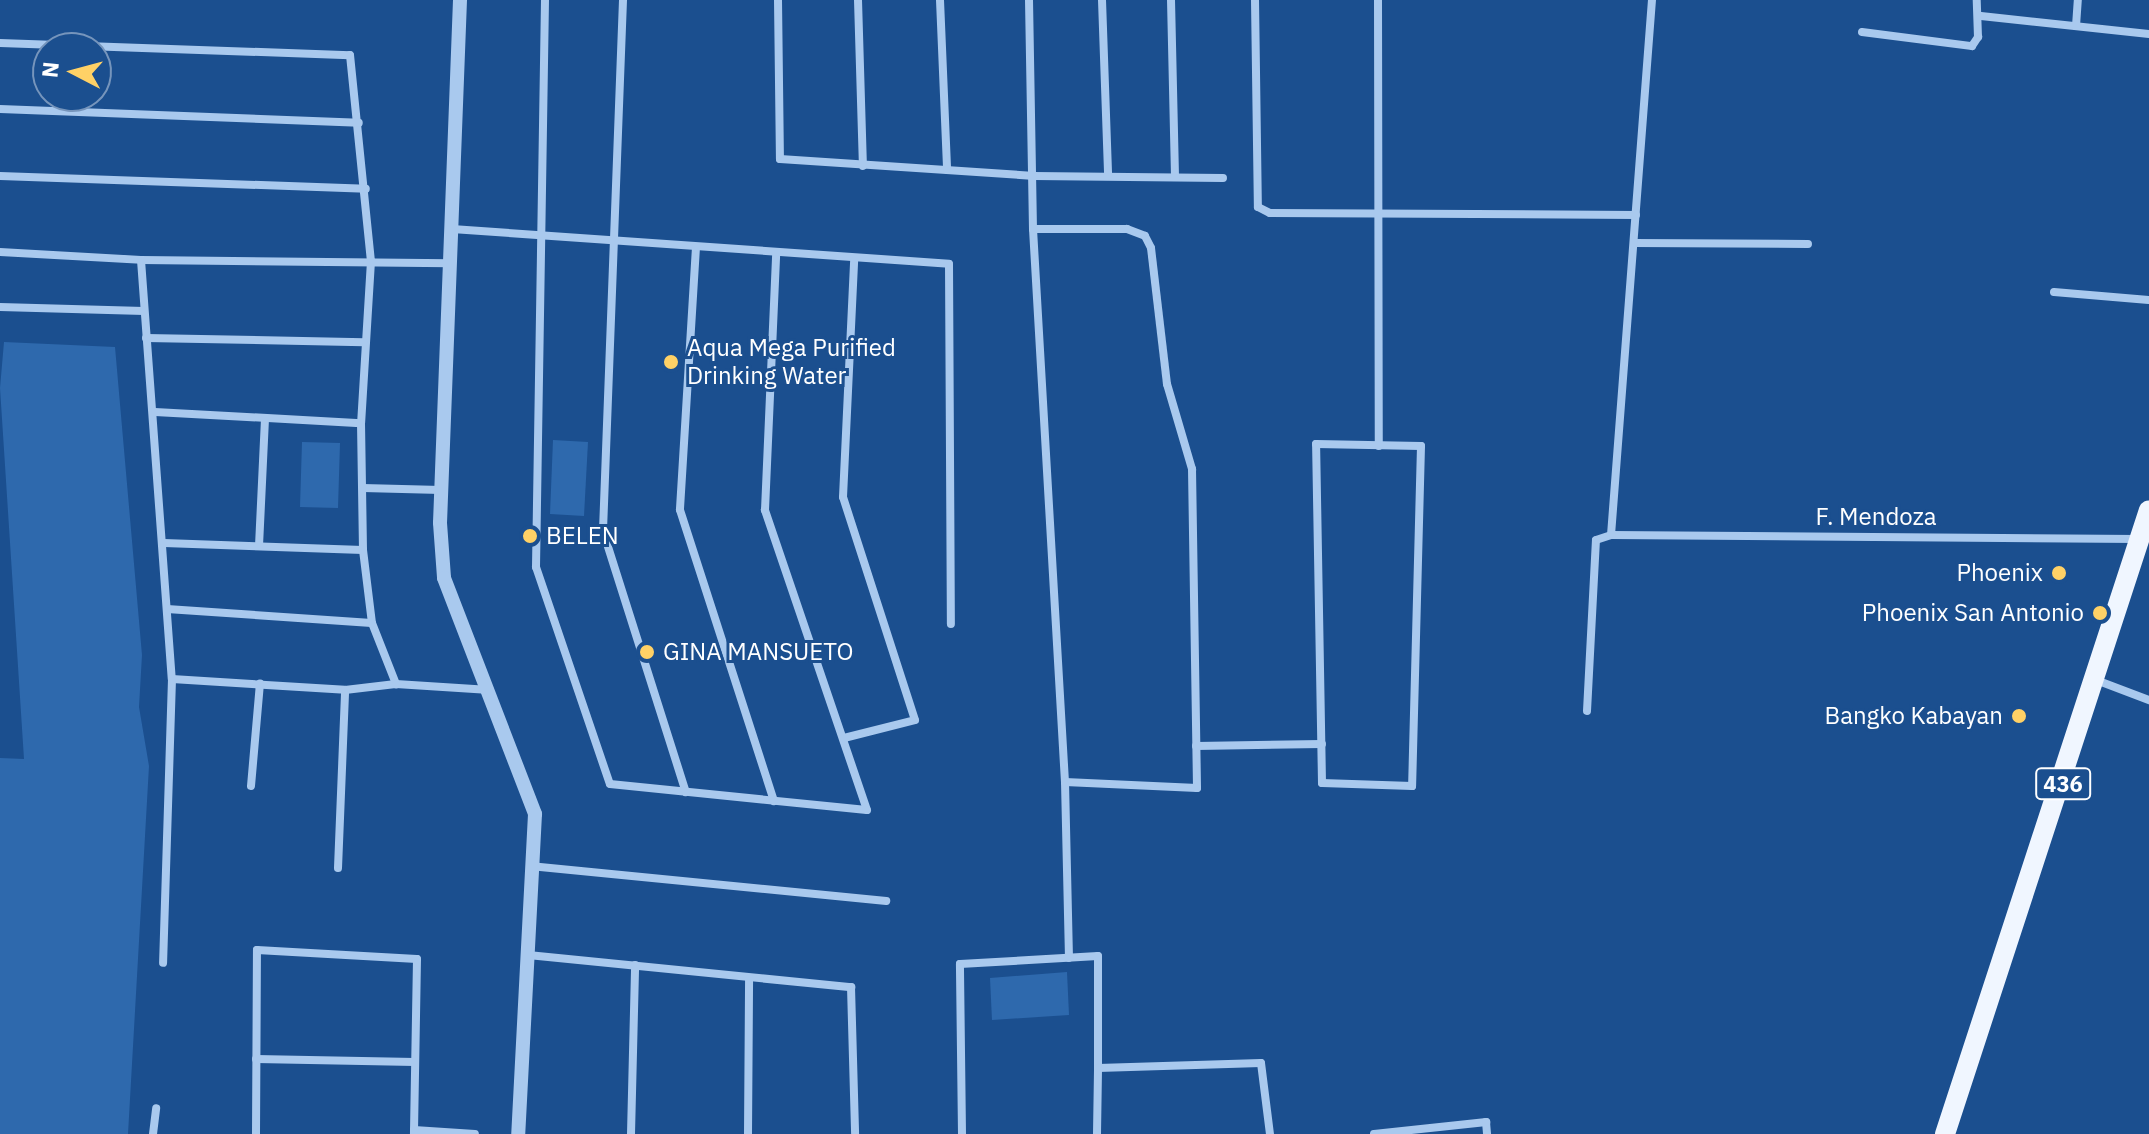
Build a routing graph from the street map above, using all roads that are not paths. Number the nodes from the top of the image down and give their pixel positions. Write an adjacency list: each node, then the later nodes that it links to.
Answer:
1 (460, 0): 32 (street)
2 (545, 0): 34 (street)
3 (623, 0): 35 (street)
4 (778, 0): 22 (street)
5 (858, 0): 22 (street)
6 (940, 0): 23 (street)
7 (1029, 0): 25 (street)
8 (1102, 0): 26 (street)
9 (1171, 0): 27 (street)
10 (1255, 0): 30 (street)
11 (1378, 0): 30 (street)
12 (1652, 0): 31 (street)
13 (1977, 0): 15 (street)
14 (2078, 0): 16 (street)
15 (1981, 16): 16 (street); 17 (street)
16 (2076, 26): 18 (street)
17 (1862, 32)
18 (2149, 34)
19 (0, 43): 21 (street)
20 (0, 109): 21 (street)
21 (359, 123): 29 (street)
22 (863, 166): 23 (street)
23 (947, 170): 25 (street)
24 (0, 176): 29 (street)
25 (1034, 176): 26 (street); 33 (street)
26 (1108, 176): 27 (street)
27 (1175, 176): 28 (street)
28 (1223, 178)
29 (366, 189): 42 (street)
30 (1379, 213): 31 (street); 54 (street)
31 (1636, 215): 36 (street)
32 (452, 229): 34 (street); 44 (street)
33 (1033, 229): 76 (street); 77 (street)
34 (542, 235): 35 (street); 79 (street)
35 (617, 240): 38 (street); 79 (street)
36 (1634, 243): 37 (street); 58 (street)
37 (1808, 244)
38 (696, 247): 40 (street); 80 (street)
39 (0, 252): 41 (street)
40 (776, 255): 43 (street); 74 (street)
41 (141, 260): 42 (street); 48 (street)
42 (371, 261): 44 (street); 50 (street)
43 (854, 261): 65 (street); 74 (street)
44 (450, 263): 56 (street)
45 (2054, 292): 46 (street)
46 (2149, 300)
47 (0, 307): 48 (street)
48 (144, 311): 49 (street)
49 (146, 338): 50 (street); 51 (street)
50 (364, 342): 53 (street)
51 (155, 412): 52 (street); 60 (street)
52 (265, 418): 53 (street); 61 (street)
53 (361, 423): 55 (street)
54 (1379, 446): 75 (street); 75 (street)
55 (363, 488): 56 (street); 62 (street)
56 (441, 490): 71 (street)
57 (2149, 510): 59 (main road, 436)
58 (1611, 535): 59 (street, F. Mendoza); 73 (street)
59 (2140, 539): 67 (main road, 436)
60 (164, 543): 61 (street); 63 (street)
61 (259, 546): 62 (street)
62 (363, 550): 64 (street)
63 (167, 609): 64 (street); 66 (street)
64 (372, 623): 69 (street)
65 (951, 624)
66 (172, 679): 68 (street); 86 (street)
67 (2096, 680): 72 (street); 106 (main road, 436)
68 (260, 683): 70 (street); 78 (street)
69 (396, 684): 70 (street); 71 (street)
70 (345, 690): 82 (street)
71 (491, 690): 81 (street)
72 (2149, 700)
73 (1587, 711)
74 (844, 738): 80 (street)
75 (1322, 744): 76 (street)
76 (1196, 746): 77 (street)
77 (1065, 782): 85 (street)
78 (251, 786)
79 (686, 792): 80 (street)
80 (774, 801)
81 (530, 866): 83 (street); 84 (street)
82 (338, 868)
83 (886, 901)
84 (528, 955): 87 (street); 97 (street)
85 (1069, 958): 91 (street); 101 (street)
86 (163, 963)
87 (635, 965): 88 (street); 98 (street)
88 (749, 978): 99 (street); 100 (street)
89 (256, 1059): 90 (street); 90 (street); 95 (street)
90 (415, 1062): 93 (street)
91 (1098, 1068): 102 (street); 103 (street)
92 (156, 1108): 94 (street)
93 (414, 1132): 96 (street)
94 (153, 1134)
95 (256, 1134)
96 (475, 1134)
97 (518, 1134)
98 (631, 1134)
99 (748, 1134)
100 (855, 1134)
101 (962, 1134)
102 (1097, 1134)
103 (1270, 1134)
104 (1374, 1134): 105 (street)
105 (1487, 1134)
106 (1945, 1134)

